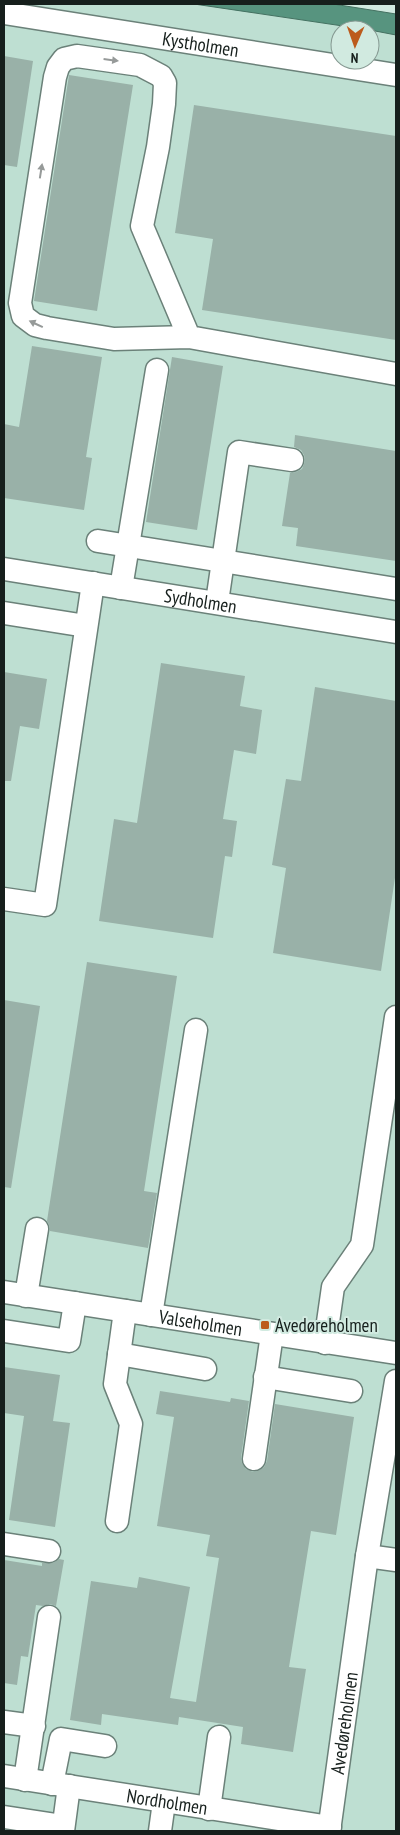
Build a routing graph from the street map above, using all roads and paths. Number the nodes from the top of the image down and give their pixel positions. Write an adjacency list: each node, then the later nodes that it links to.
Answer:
1 (4, 13): 2 (street, Kystholmen)
2 (396, 75)
3 (189, 337): 3 (street, one-way to 3); 5 (street)
4 (157, 370): 8 (street)
5 (396, 374)
6 (292, 460): 9 (street)
7 (98, 540): 8 (street)
8 (129, 546): 9 (street); 12 (street)
9 (224, 561): 13 (street); 14 (street)
10 (4, 569): 11 (street, Sydholmen)
11 (93, 583): 12 (street, Sydholmen); 16 (street)
12 (122, 588): 14 (street, Sydholmen)
13 (396, 589)
14 (217, 602): 17 (street, Sydholmen)
15 (4, 613): 16 (street)
16 (86, 626): 18 (street)
17 (396, 632)
18 (4, 899)
19 (396, 1017): 29 (street)
20 (196, 1030): 26 (street)
21 (37, 1228): 23 (street)
22 (4, 1292): 23 (street, Valseholmen)
23 (26, 1296): 24 (street, Valseholmen)
24 (75, 1303): 25 (street, Valseholmen); 27 (street)
25 (126, 1311): 26 (street, Valseholmen); 31 (street)
26 (151, 1315): 28 (street, Valseholmen)
27 (4, 1331)
28 (272, 1334): 29 (street, Valseholmen); 33 (street)
29 (325, 1343): 30 (street, Valseholmen)
30 (396, 1353)
31 (119, 1354): 32 (street); 37 (street)
32 (205, 1369)
33 (265, 1377): 35 (street); 36 (street)
34 (396, 1381): 40 (street, Avedøreholmen)
35 (351, 1391)
36 (254, 1459)
37 (117, 1521)
38 (4, 1544): 39 (street)
39 (49, 1551)
40 (367, 1556): 41 (street); 53 (street, Avedøreholmen)
41 (396, 1560)
42 (49, 1617): 44 (street)
43 (4, 1722): 44 (street)
44 (34, 1726): 47 (street)
45 (219, 1737): 50 (street)
46 (106, 1746): 48 (street)
47 (14, 1778): 48 (street, Nordholmen)
48 (60, 1785): 49 (street, Nordholmen); 52 (street)
49 (164, 1802): 50 (street, Nordholmen); 54 (street)
50 (209, 1809): 53 (street, Nordholmen)
51 (4, 1817): 52 (street)
52 (63, 1829)
53 (330, 1829)
54 (160, 1831)

